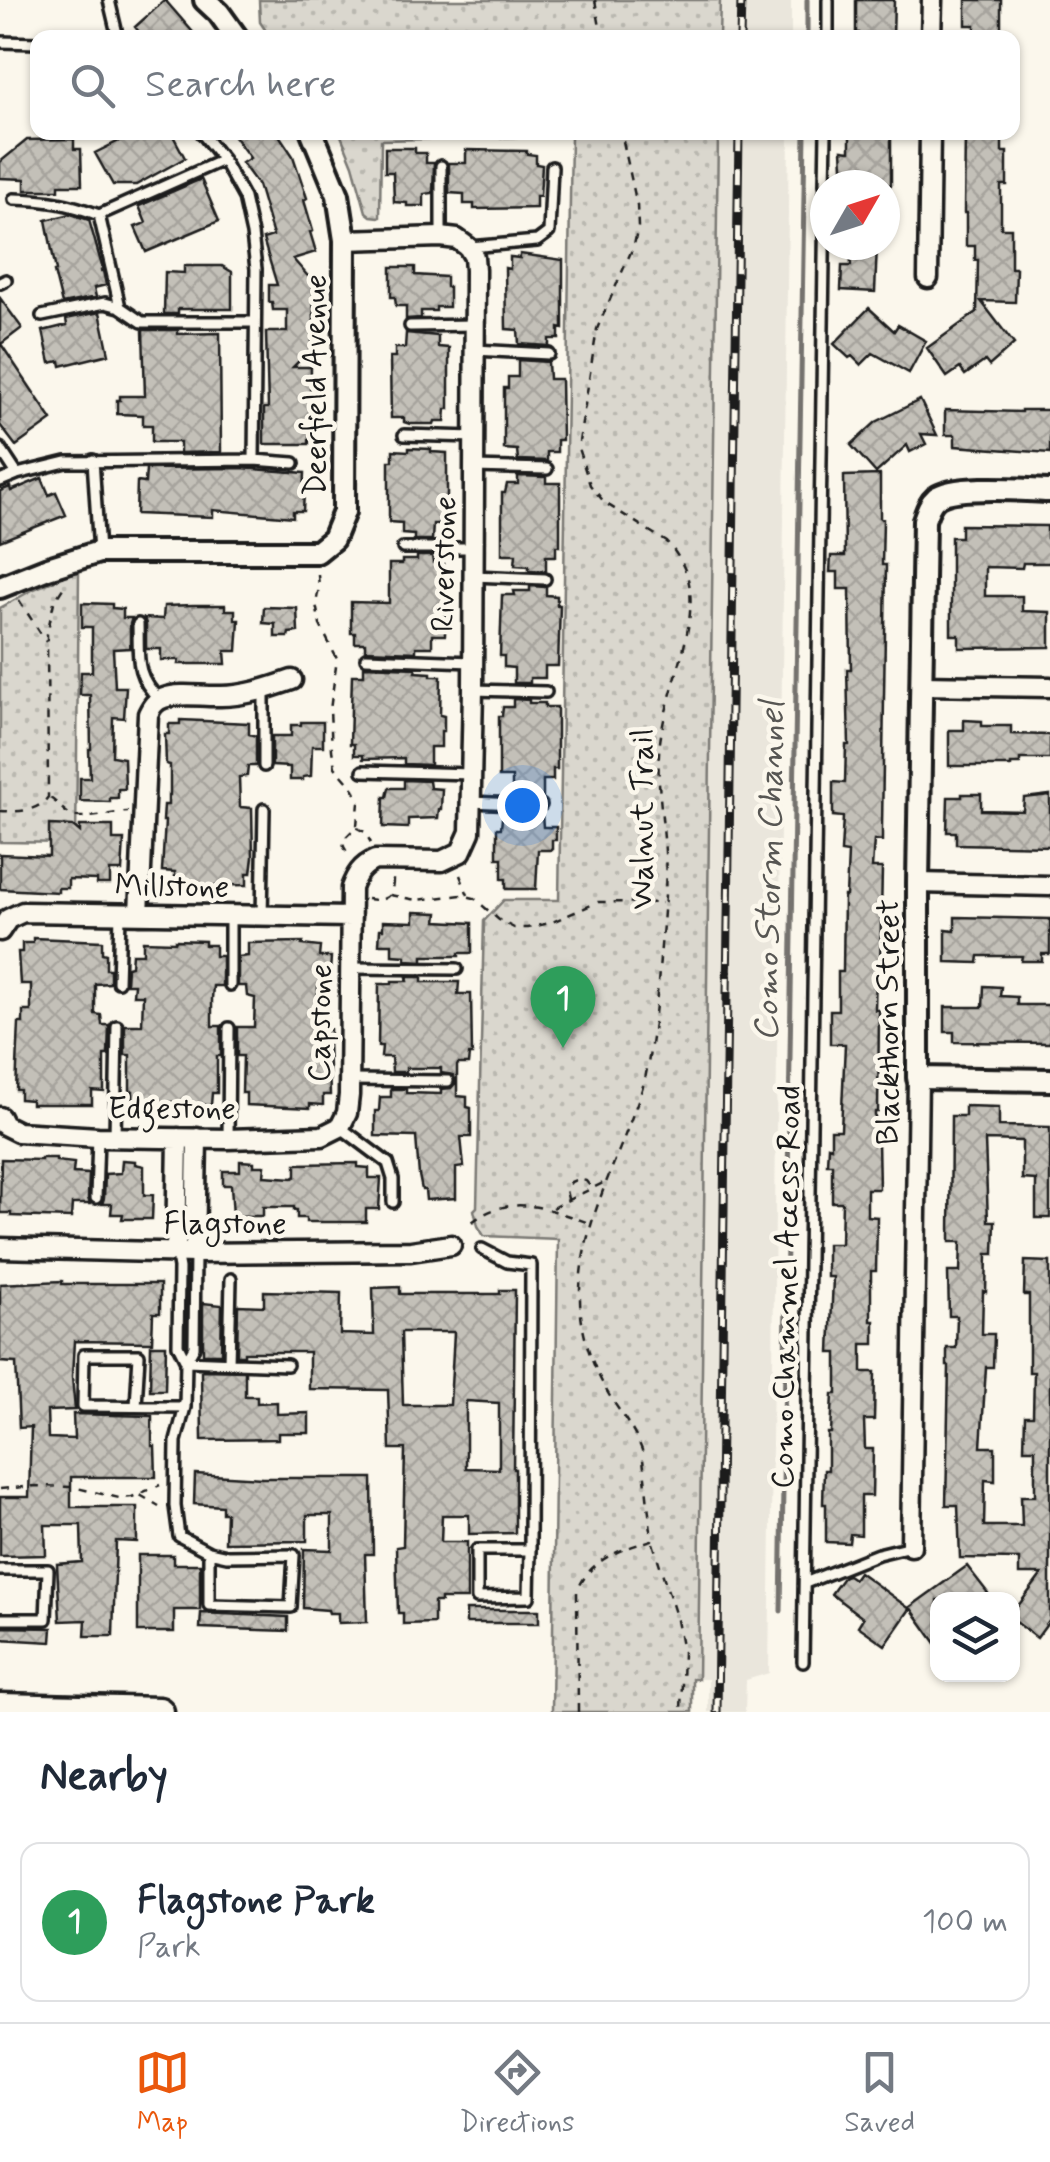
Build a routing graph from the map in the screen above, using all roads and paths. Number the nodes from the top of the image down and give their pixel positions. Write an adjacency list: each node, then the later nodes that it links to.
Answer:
1 (109, 0): 6 (lane)
2 (595, 0): 8 (path)
3 (828, 0): 9 (lane)
4 (932, 0): 10 (street)
5 (214, 4): 7 (street)
6 (116, 30)
7 (232, 30)
8 (601, 30)
9 (828, 30)
10 (931, 30)
11 (0, 42): 12 (lane)
12 (30, 43)
13 (207, 140): 18 (lane)
14 (315, 140): 25 (street, Deerfield Avenue)
15 (623, 140): 86 (path, Walnut Trail)
16 (826, 140): 21 (lane)
17 (930, 140): 28 (street)
18 (222, 160): 23 (lane); 31 (lane)
19 (441, 166): 24 (lane)
20 (552, 167): 26 (lane)
21 (825, 170)
22 (14, 200): 23 (lane)
23 (99, 215): 29 (lane)
24 (442, 237): 25 (street); 26 (street)
25 (345, 240): 49 (street, Deerfield Avenue)
26 (468, 247): 32 (street, Riverstone)
27 (824, 260): 134 (lane, Como Chammel Access Road)
28 (928, 278)
29 (120, 307): 30 (lane); 31 (lane)
30 (42, 316)
31 (254, 322): 40 (lane)
32 (476, 325): 33 (lane); 34 (street, Riverstone)
33 (410, 326)
34 (475, 350): 35 (lane); 37 (street, Riverstone)
35 (550, 354)
36 (404, 435): 37 (lane)
37 (474, 437): 42 (street, Riverstone)
38 (0, 448): 44 (lane)
39 (93, 460): 40 (lane); 44 (lane); 49 (lane)
40 (254, 460): 41 (lane)
41 (294, 463)
42 (474, 467): 43 (lane); 48 (street, Riverstone)
43 (546, 469)
44 (17, 474): 45 (lane)
45 (0, 480)
46 (1050, 491): 61 (street, Blackthorn Street)
47 (403, 548): 48 (lane)
48 (473, 548): 51 (street, Riverstone)
49 (99, 552): 54 (street, Deerfield Avenue)
50 (318, 576): 76 (path)
51 (472, 576): 52 (lane); 59 (street, Riverstone)
52 (546, 579)
53 (65, 585): 57 (path)
54 (0, 587)
55 (19, 600): 57 (path)
56 (138, 624): 66 (lane)
57 (47, 644): 70 (path)
58 (366, 658): 59 (lane)
59 (472, 662): 64 (street, Riverstone)
60 (292, 680): 63 (street)
61 (921, 685): 62 (street); 81 (street, Blackthorn Street)
62 (1050, 687)
63 (264, 690): 66 (street); 67 (lane)
64 (473, 690): 65 (lane); 69 (street, Riverstone)
65 (546, 692)
66 (159, 700): 87 (street)
67 (264, 766)
68 (362, 770): 69 (lane)
69 (471, 774): 71 (street, Riverstone)
70 (48, 797): 74 (path); 75 (path)
71 (471, 802): 72 (lane); 79 (street, Riverstone)
72 (541, 805)
73 (264, 809): 89 (lane)
74 (0, 811)
75 (128, 812)
76 (355, 828): 77 (path); 78 (path)
77 (372, 844)
78 (348, 852)
79 (391, 860): 83 (path); 84 (street)
80 (460, 875): 85 (path)
81 (918, 883): 82 (street); 98 (street, Blackthorn Street)
82 (1050, 886)
83 (390, 895): 84 (path); 85 (path)
84 (351, 896): 90 (street)
85 (468, 896): 86 (path)
86 (665, 903): 107 (path, Walnut Trail)
87 (130, 914): 88 (street, Millstone); 91 (street, Millstone); 94 (lane)
88 (230, 916): 89 (street, Millstone); 95 (lane)
89 (262, 917): 90 (street, Millstone)
90 (351, 917): 92 (street, Capstone)
91 (0, 930)
92 (350, 968): 93 (lane); 99 (street, Capstone)
93 (457, 969)
94 (118, 982)
95 (230, 985)
96 (117, 1026): 104 (lane)
97 (229, 1028): 106 (lane)
98 (918, 1078): 100 (street); 130 (street, Blackthorn Street)
99 (349, 1080): 101 (lane); 103 (street, Capstone)
100 (1050, 1080)
101 (448, 1082)
102 (2, 1121): 104 (street, Edgestone)
103 (340, 1127): 106 (street, Edgestone); 111 (lane)
104 (107, 1138): 105 (street, Edgestone); 109 (lane)
105 (188, 1138): 106 (street, Edgestone); 118 (street)
106 (228, 1138)
107 (608, 1180): 108 (path); 114 (path, Walnut Trail)
108 (592, 1187): 110 (path); 110 (path)
109 (96, 1198)
110 (570, 1201): 112 (path)
111 (394, 1202)
112 (551, 1209): 113 (path); 114 (path)
113 (472, 1222)
114 (590, 1224): 129 (path, Walnut Trail)
115 (451, 1245): 118 (street, Flagstone)
116 (0, 1248): 118 (street, Flagstone)
117 (482, 1250): 131 (lane)
118 (185, 1253): 120 (lane); 120 (lane)
119 (231, 1280): 121 (lane)
120 (186, 1361): 121 (lane); 124 (lane)
121 (229, 1363): 122 (lane)
122 (288, 1366)
123 (136, 1406): 123 (lane); 124 (lane)
124 (185, 1406): 132 (lane)
125 (160, 1485): 127 (path)
126 (0, 1489): 127 (path)
127 (139, 1494): 128 (path)
128 (159, 1506)
129 (652, 1540): 139 (path); 140 (path, Walnut Trail)
130 (911, 1546): 134 (lane)
131 (530, 1550): 131 (lane)
132 (209, 1552): 132 (lane)
133 (0, 1570): 135 (lane)
134 (806, 1583): 136 (lane, Como Chammel Access Road)
135 (0, 1619)
136 (804, 1662)
137 (0, 1708): 138 (main road)
138 (159, 1712)
139 (578, 1712)
140 (681, 1712)

